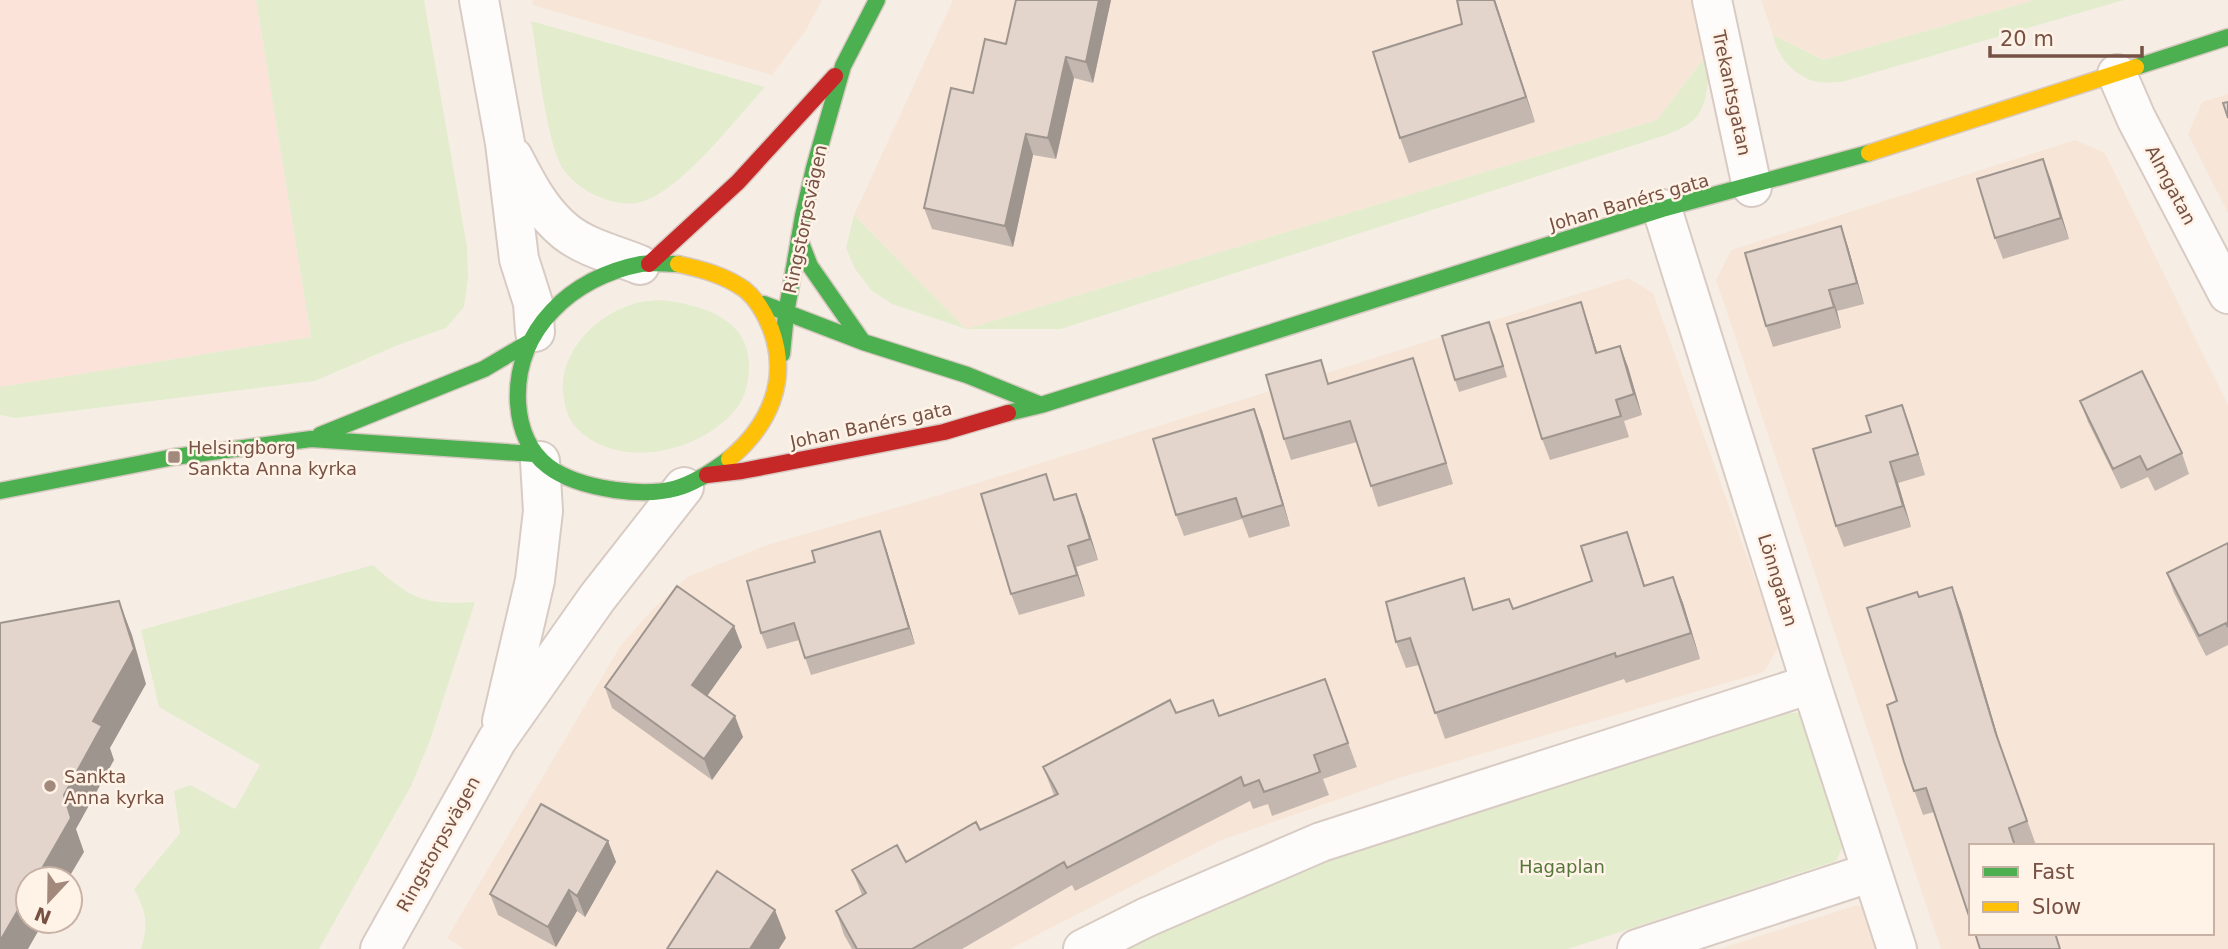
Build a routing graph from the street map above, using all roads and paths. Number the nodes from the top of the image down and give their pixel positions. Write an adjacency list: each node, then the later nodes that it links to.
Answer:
1 (479, 0): 7 (street)
2 (877, 0): 5 (street, Ringstorpsvägen)
3 (1712, 0): 8 (street, Trekantsgatan)
4 (2228, 37): 6 (street, Johan Banérs gata)
5 (844, 66): 10 (street, Ringstorpsvägen); 11 (street, Ringstorpsvägen)
6 (2117, 74): 8 (street, Johan Banérs gata); 12 (street, Almgatan)
7 (505, 143): 11 (street); 15 (street)
8 (1752, 187): 9 (street, Johan Banérs gata)
9 (1662, 209): 18 (street, Johan Banérs gata); 23 (street, Lönngatan)
10 (799, 238): 14 (street, Ringstorpsvägen); 16 (street)
11 (644, 264): 13 (street); 15 (street)
12 (2228, 294)
13 (756, 301): 14 (street, Johan Banérs gata); 17 (street)
14 (786, 314): 16 (street, Johan Banérs gata); 17 (street, Ringstorpsvägen)
15 (531, 337): 19 (street); 20 (street)
16 (863, 342): 18 (street, Johan Banérs gata)
17 (780, 374): 21 (street)
18 (1041, 405): 21 (street, Johan Banérs gata)
19 (311, 439): 20 (street); 22 (street)
20 (537, 458): 21 (street); 24 (street, Ringstorpsvägen)
21 (696, 481): 24 (street, Ringstorpsvägen)
22 (0, 491)
23 (1811, 684): 25 (street, Lönngatan); 27 (street)
24 (498, 740): 26 (street, Ringstorpsvägen)
25 (1872, 872): 28 (street); 29 (street, Lönngatan)
26 (394, 944)
27 (1083, 949)
28 (1637, 949)
29 (1897, 949)

